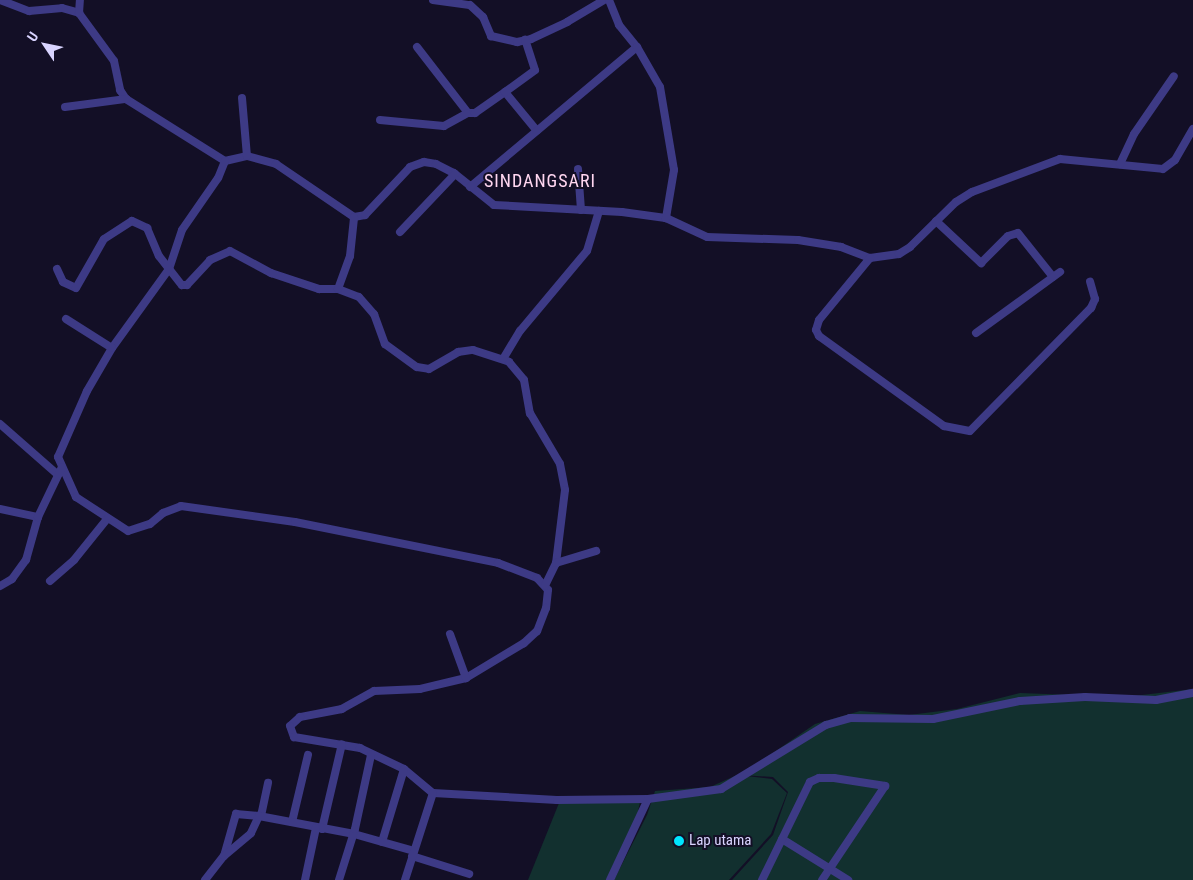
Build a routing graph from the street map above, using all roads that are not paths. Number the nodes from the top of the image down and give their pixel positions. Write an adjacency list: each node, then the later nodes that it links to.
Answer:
1 (0, 0): 6 (street)
2 (80, 0): 6 (street)
3 (433, 0): 7 (street)
4 (604, 0): 7 (street)
5 (609, 0): 9 (street)
6 (79, 13): 13 (street)
7 (525, 40): 11 (street)
8 (416, 47): 15 (street)
9 (637, 47): 18 (street); 28 (street)
10 (1174, 76): 21 (street)
11 (505, 92): 15 (street); 18 (street)
12 (242, 98): 19 (street)
13 (126, 99): 14 (street); 20 (street)
14 (65, 107)
15 (467, 113): 16 (street)
16 (380, 120)
17 (1193, 129): 21 (street)
18 (537, 131): 24 (street)
19 (247, 156): 20 (street); 27 (street)
20 (225, 161): 33 (street)
21 (1120, 164): 29 (street)
22 (578, 169): 25 (street)
23 (456, 174): 24 (street); 27 (street); 30 (street)
24 (470, 187): 25 (street)
25 (581, 210): 26 (street)
26 (599, 211): 28 (street); 39 (street)
27 (354, 217): 35 (street)
28 (666, 218): 31 (street)
29 (936, 221): 31 (street); 37 (street)
30 (400, 232)
31 (870, 258): 34 (street)
32 (57, 269): 33 (street)
33 (169, 269): 35 (street); 38 (street)
34 (1090, 282)
35 (338, 289): 39 (street)
36 (66, 319): 38 (street)
37 (976, 333)
38 (112, 348): 41 (street)
39 (503, 359): 47 (street)
40 (0, 424): 42 (street)
41 (62, 467): 42 (street); 45 (street)
42 (58, 476): 44 (street)
43 (0, 509): 44 (street)
44 (38, 517): 49 (street)
45 (107, 519): 48 (street); 50 (street)
46 (596, 551): 47 (street)
47 (556, 563): 50 (street)
48 (50, 581)
49 (0, 586)
50 (545, 586): 52 (street)
51 (450, 634): 52 (street)
52 (466, 678): 54 (street)
53 (1193, 693): 60 (street)
54 (342, 744): 56 (street); 63 (street)
55 (308, 755): 62 (street)
56 (371, 755): 57 (street); 64 (street)
57 (404, 769): 59 (street); 66 (street)
58 (268, 783): 61 (street)
59 (434, 792): 60 (street); 67 (street)
60 (648, 799): 75 (street)
61 (260, 816): 62 (street); 68 (street); 68 (street)
62 (292, 822): 63 (street)
63 (319, 828): 64 (street); 72 (street)
64 (354, 834): 66 (street); 73 (street)
65 (782, 839): 69 (street); 69 (street); 76 (street)
66 (382, 842): 67 (street)
67 (413, 853): 70 (street); 74 (street)
68 (224, 856): 71 (street)
69 (830, 868): 77 (street); 78 (street)
70 (468, 874)
71 (204, 880)
72 (305, 880)
73 (339, 880)
74 (405, 880)
75 (610, 880)
76 (762, 880)
77 (822, 880)
78 (848, 880)

